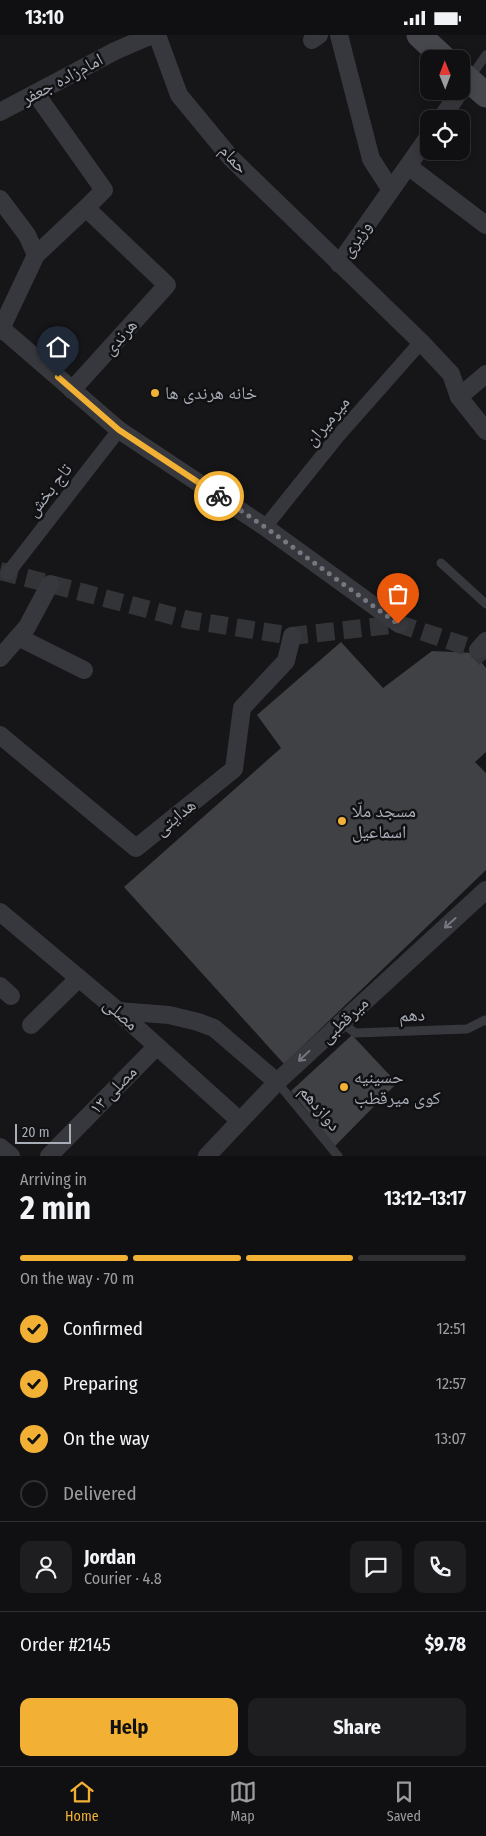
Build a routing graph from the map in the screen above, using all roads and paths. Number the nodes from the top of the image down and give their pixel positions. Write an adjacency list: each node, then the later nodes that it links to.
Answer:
1 (157, 35): 19 (street, حمام)
2 (339, 35): 14 (street)
3 (419, 35): 5 (main road)
4 (143, 37): 8 (street, امام‌زاده جعفر)
5 (435, 50)
6 (486, 55): 7 (lane)
7 (470, 83)
8 (36, 93): 11 (street, امام‌زاده جعفر); 16 (street)
9 (457, 100): 10 (street)
10 (448, 110)
11 (0, 113)
12 (420, 149): 13 (street, وزیری)
13 (408, 166): 14 (street, وزیری); 17 (street)
14 (391, 190): 19 (street, وزیری)
15 (0, 199): 18 (street)
16 (86, 208): 18 (street); 23 (street, هرندی)
17 (486, 225)
18 (36, 255): 20 (street)
19 (339, 264): 21 (street, وزیری)
20 (1, 329): 23 (street)
21 (421, 342): 24 (street, وزیری); 27 (street, میرمیران)
22 (486, 374): 24 (street)
23 (72, 390): 25 (street)
24 (459, 397): 26 (street, وزیری)
25 (119, 430): 27 (street); 29 (street, تاج بخش)
26 (486, 431)
27 (265, 527): 32 (street)
28 (441, 563): 31 (lane)
29 (8, 573)
30 (50, 584): 34 (street)
31 (486, 604)
32 (398, 624)
33 (292, 636): 37 (street, هدایتی)
34 (18, 637): 35 (street); 36 (street)
35 (0, 658)
36 (84, 670)
37 (0, 735)
38 (486, 890): 43 (street, میرقطبی, one-way to 43)
39 (1, 916): 40 (street, مصلی)
40 (79, 978): 41 (street, مصلی); 44 (street)
41 (118, 1011): 45 (street, مصلی); 46 (street)
42 (486, 1021): 43 (lane, دهم)
43 (341, 1022): 46 (street, میرقطبی, one-way to 46)
44 (30, 1025)
45 (156, 1046): 47 (street, مصلی); 50 (street, مصلی ۱۳)
46 (277, 1082): 47 (street, میرقطبی); 52 (lane, دوازدهم)
47 (239, 1120): 51 (street, میرقطبی)
48 (0, 1147): 49 (street)
49 (11, 1156)
50 (49, 1156)
51 (207, 1156)
52 (338, 1156)

